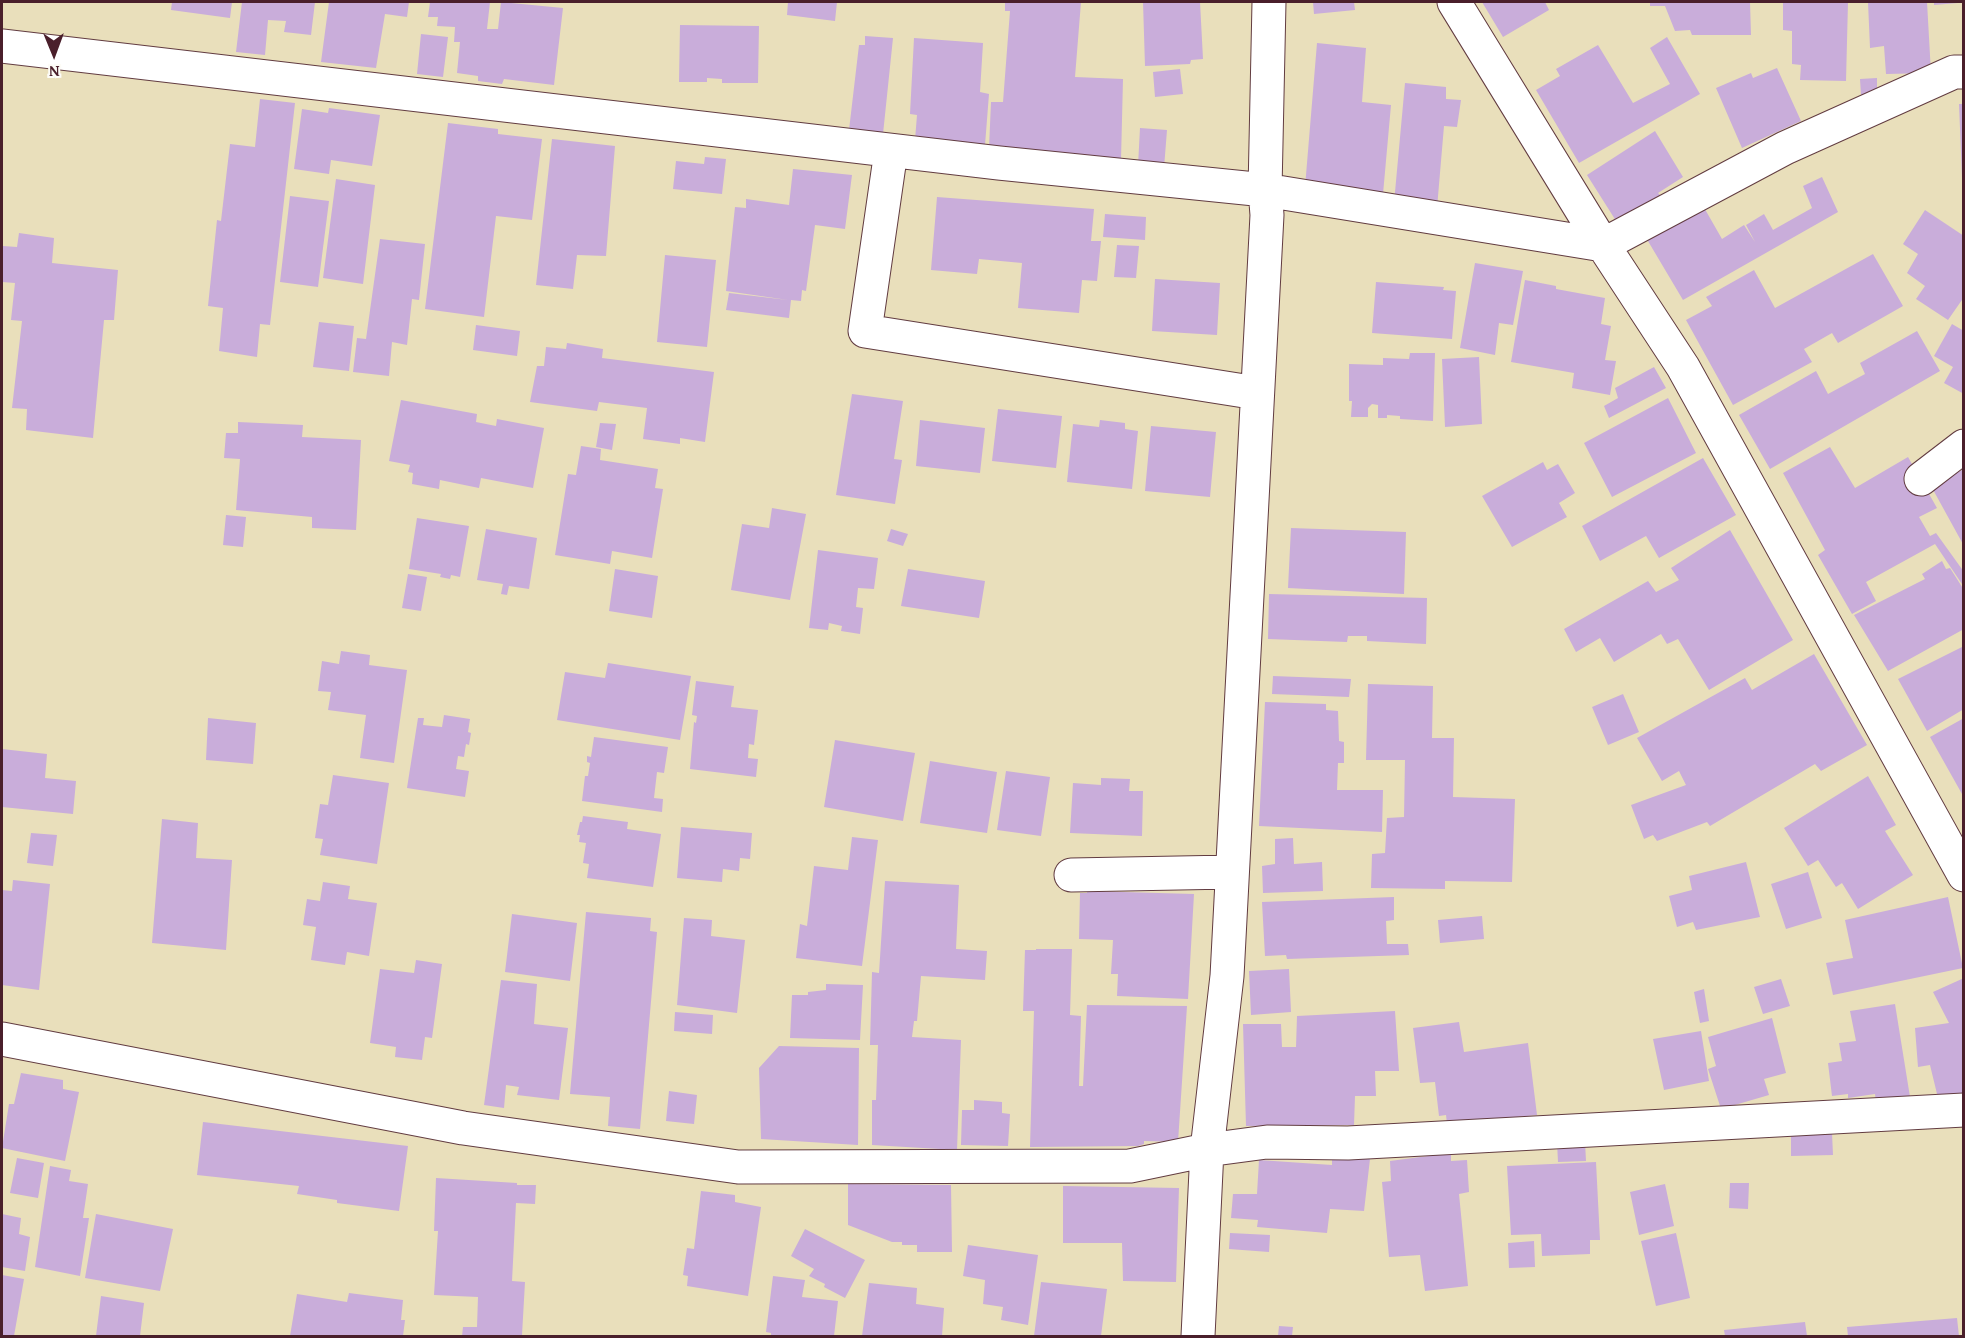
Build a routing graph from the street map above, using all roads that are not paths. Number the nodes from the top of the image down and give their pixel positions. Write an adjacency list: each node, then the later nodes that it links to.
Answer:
1 (1269, 2): 6 (street)
2 (1454, 2): 7 (street)
3 (2, 46): 5 (street)
4 (1964, 72): 7 (street)
5 (891, 151): 6 (street); 8 (street)
6 (1265, 190): 7 (street); 8 (street)
7 (1603, 244): 13 (street)
8 (1257, 393): 11 (street)
9 (1964, 446): 10 (street)
10 (1921, 479)
11 (1232, 872): 12 (street); 16 (street)
12 (1071, 875)
13 (1964, 875)
14 (2, 1039): 16 (street)
15 (1964, 1110): 16 (street)
16 (1207, 1150): 17 (street)
17 (1198, 1336)

